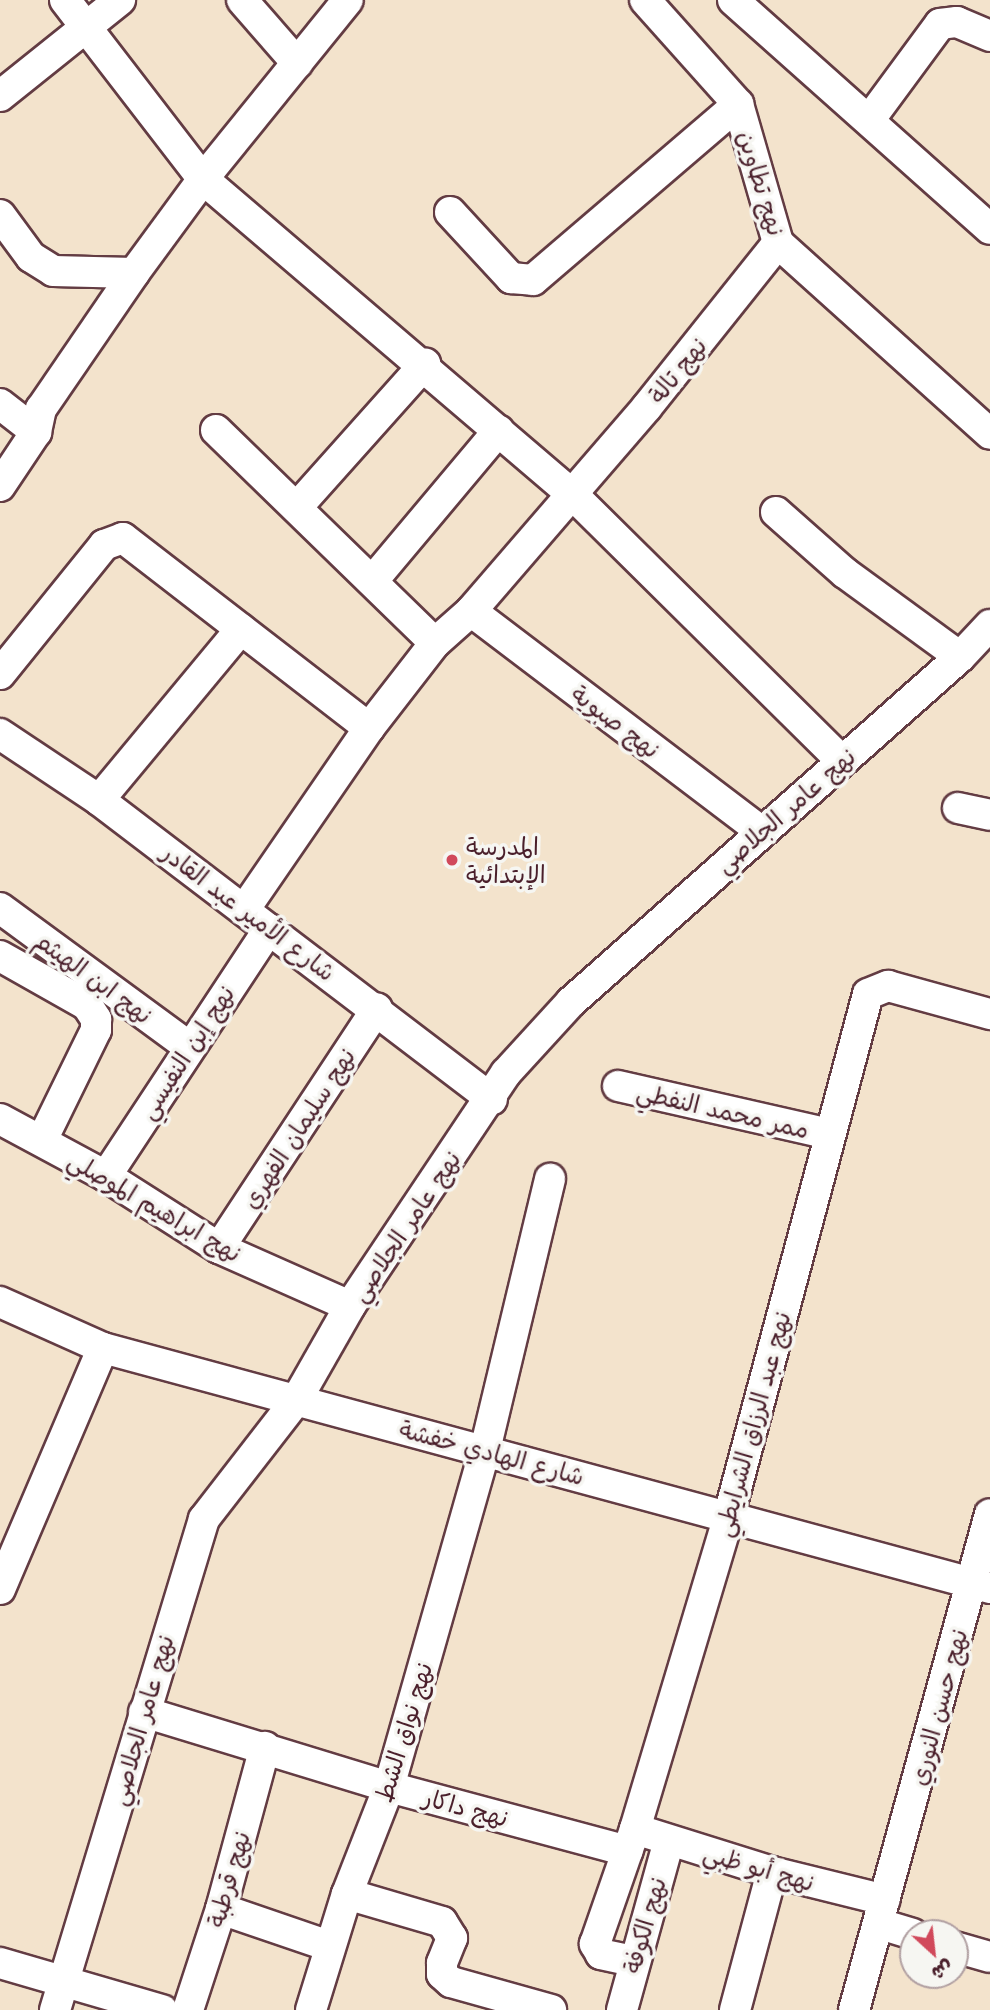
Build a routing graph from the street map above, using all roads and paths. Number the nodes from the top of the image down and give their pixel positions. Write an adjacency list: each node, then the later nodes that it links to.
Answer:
1 (65, 0): 7 (street)
2 (120, 0): 7 (street)
3 (242, 0): 9 (street)
4 (348, 0): 9 (street)
5 (733, 0): 12 (street)
6 (662, 4): 11 (street, نهج تطاوين)
7 (86, 27): 10 (street); 13 (street)
8 (990, 36): 12 (street)
9 (297, 63): 13 (street)
10 (0, 96)
11 (738, 104): 14 (street); 17 (street, نهج تطاوين)
12 (870, 119): 16 (street)
13 (203, 179): 18 (street); 19 (street)
14 (450, 212)
15 (0, 215): 18 (street)
16 (990, 229)
17 (778, 243): 24 (street, نهج تطاوين); 26 (street, نهج تالة)
18 (134, 273): 23 (street)
19 (425, 364): 22 (street); 27 (street)
20 (0, 404): 23 (street)
21 (216, 430): 27 (street)
22 (499, 430): 26 (street); 29 (street)
23 (36, 432): 25 (street)
24 (990, 435)
25 (0, 486)
26 (570, 492): 30 (street, نهج تالة); 38 (street)
27 (298, 506): 29 (street)
28 (776, 512): 34 (street)
29 (374, 579): 33 (street)
30 (471, 611): 33 (street, نهج تالة); 42 (street, نهج صبوية)
31 (990, 625): 34 (street, نهج عامر الجلاصي)
32 (241, 629): 35 (street); 36 (street); 39 (street)
33 (435, 643): 36 (street, نهج تالة)
34 (960, 657): 38 (street, نهج عامر الجلاصي)
35 (0, 674)
36 (369, 728): 44 (street, نهج تالة)
37 (0, 734): 39 (street, شارع الأمير عبد القادر)
38 (841, 760): 42 (street, نهج عامر الجلاصي)
39 (99, 800): 44 (street, شارع الأمير عبد القادر)
40 (958, 808): 41 (street)
41 (990, 816)
42 (761, 831): 51 (street, نهج عامر الجلاصي)
43 (0, 908): 49 (street, نهج ابن الهيثم)
44 (244, 910): 45 (street, شارع الأمير عبد القادر)
45 (269, 929): 47 (street, شارع الأمير عبد القادر); 49 (street, نهج إبن النفيسي)
46 (0, 956): 54 (street)
47 (377, 1008): 51 (street, شارع الأمير عبد القادر); 57 (street, نهج سليمان الفهري)
48 (990, 1014): 53 (street, نهج عبد الرزاق الشرايطي)
49 (188, 1046): 55 (street, نهج إبن النفيسي)
50 (618, 1086): 53 (street, ممر محمد النفطي)
51 (492, 1099): 59 (street, نهج عامر الجلاصي)
52 (0, 1119): 54 (street, نهج ابراهيم الموصلي)
53 (829, 1134): 64 (street, نهج عبد الرزاق الشرايطي)
54 (41, 1140): 55 (street, نهج ابراهيم الموصلي)
55 (106, 1176): 57 (street, نهج ابراهيم الموصلي)
56 (550, 1179): 62 (street, نهج نواق الشط)
57 (219, 1248): 59 (street, نهج ابراهيم الموصلي)
58 (0, 1302): 60 (street, شارع الهادي خفشة)
59 (350, 1306): 61 (street, نهج عامر الجلاصي)
60 (103, 1348): 61 (street, شارع الهادي خفشة); 66 (street)
61 (297, 1399): 62 (street, شارع الهادي خفشة); 67 (street, نهج عامر الجلاصي)
62 (485, 1450): 64 (street, شارع الهادي خفشة); 69 (street, نهج نواق الشط)
63 (990, 1514): 65 (street, نهج حسن النوري)
64 (729, 1515): 65 (street, شارع الهادي خفشة); 70 (street, نهج عبد الرزاق الشرايطي)
65 (981, 1585): 75 (street, نهج حسن النوري)
66 (0, 1589)
67 (144, 1712): 68 (street, نهج داكار); 82 (street, نهج عامر الجلاصي)
68 (265, 1747): 69 (street, نهج داكار); 74 (street, نهج قرطبة)
69 (389, 1787): 70 (street, نهج داكار); 73 (street, نهج نواق الشط)
70 (631, 1840): 71 (street, نهج أبو ظبي); 80 (street, نهج عبد الرزاق الشرايطي)
71 (669, 1840): 72 (street, نهج أبو ظبي); 80 (street, نهج الكوفة)
72 (772, 1872): 75 (street, نهج أبو ظبي); 88 (street)
73 (347, 1894): 77 (street, نهج نواق الشط); 86 (street)
74 (221, 1909): 77 (street); 84 (street, نهج قرطبة)
75 (882, 1912): 76 (street, نهج أبو ظبي); 89 (street, نهج حسن النوري)
76 (899, 1924)
77 (329, 1946): 85 (street, نهج نواق الشط)
78 (969, 1951): 79 (street)
79 (990, 1957)
80 (633, 1961): 87 (street, نهج الكوفة)
81 (0, 1963): 82 (street)
82 (59, 1998): 83 (street)
83 (162, 2010)
84 (188, 2010)
85 (311, 2010)
86 (551, 2010)
87 (622, 2010)
88 (735, 2010)
89 (854, 2010)

